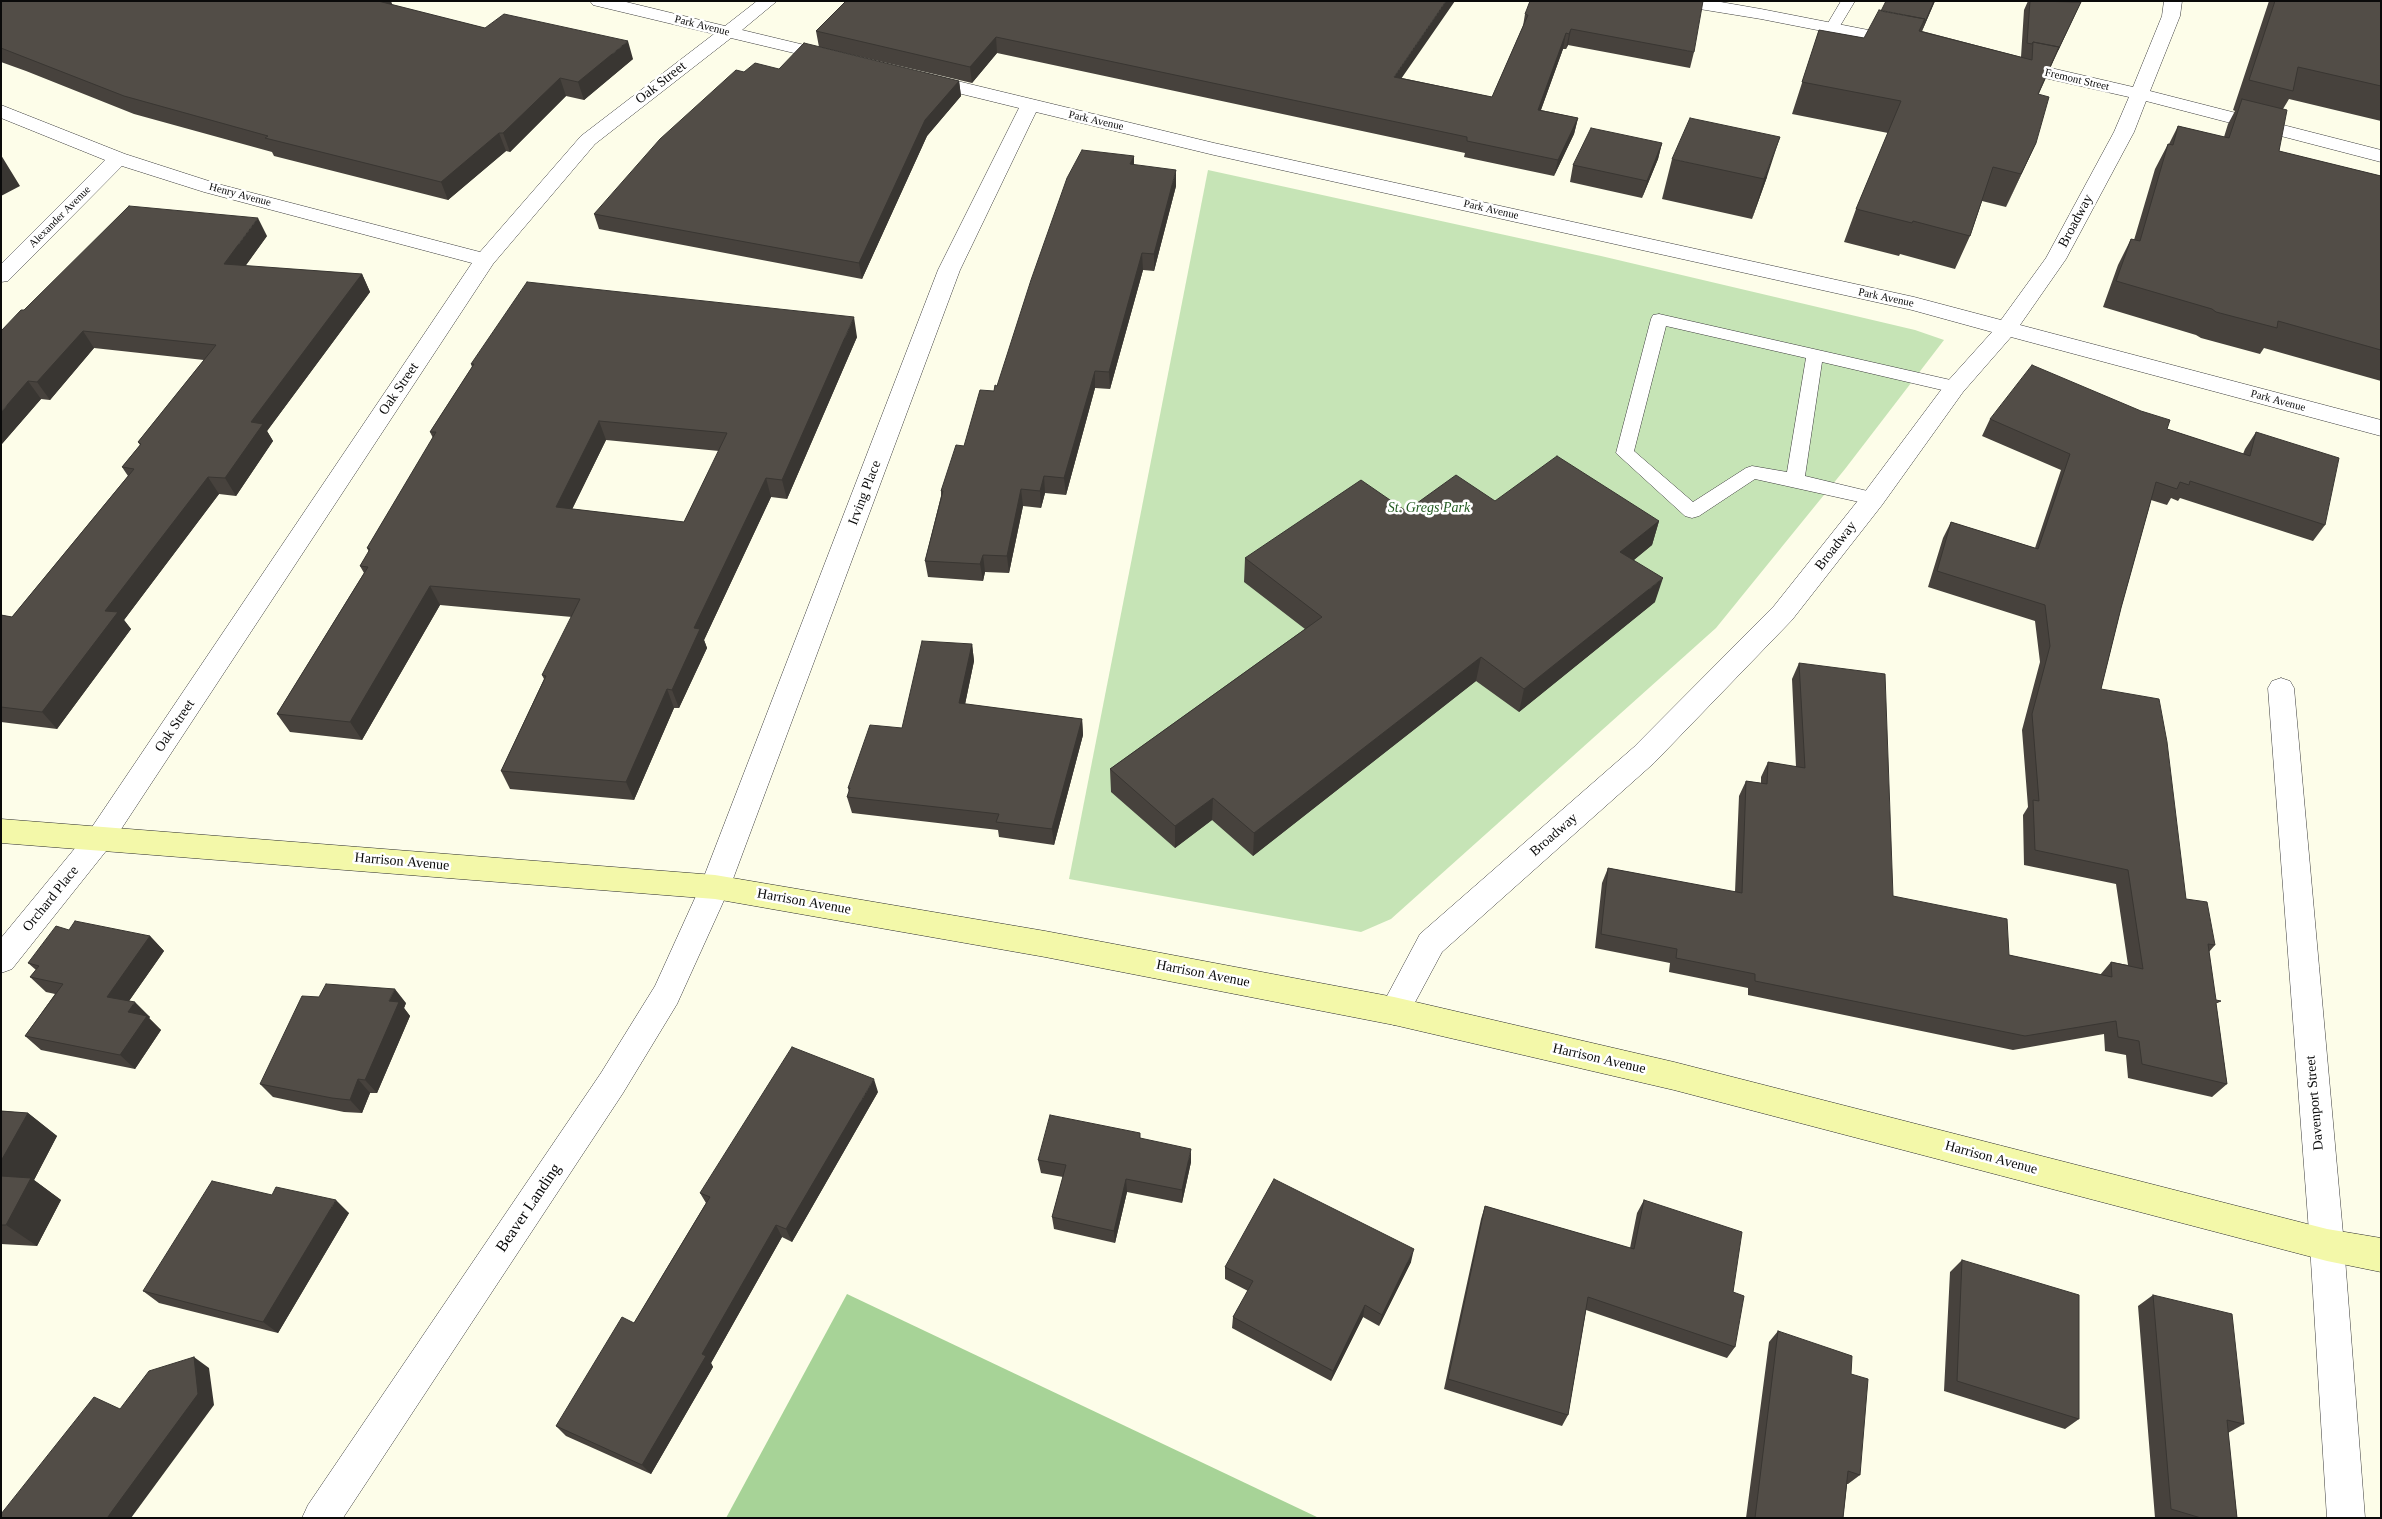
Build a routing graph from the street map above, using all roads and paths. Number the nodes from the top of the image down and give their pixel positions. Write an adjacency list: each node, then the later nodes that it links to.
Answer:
1 (599, 1): 7 (street, Park Avenue)
2 (768, 1): 7 (street, Oak Street)
3 (1681, 1): 6 (street)
4 (1848, 1): 6 (lane)
5 (2174, 1): 12 (street, Broadway)
6 (1832, 28): 8 (street)
7 (726, 32): 10 (street, Park Avenue); 17 (street, Oak Street)
8 (1921, 46)
9 (1997, 62): 12 (street, Fremont Street)
10 (859, 64)
11 (906, 75): 13 (street, Park Avenue)
12 (2139, 94): 15 (street, Fremont Street); 19 (street, Broadway)
13 (1030, 105): 19 (street, Park Avenue); 28 (street, Irving Place)
14 (1, 111): 16 (street, Henry Avenue)
15 (2381, 156)
16 (118, 158): 17 (street, Henry Avenue); 18 (street, Alexander Avenue)
17 (485, 260): 27 (street, Oak Street)
18 (1, 276)
19 (2007, 328): 21 (street, Broadway); 22 (street, Park Avenue)
20 (1815, 355): 21 (lane); 23 (lane); 23 (lane)
21 (1955, 387): 24 (street, Broadway)
22 (2381, 428)
23 (1795, 480): 24 (lane)
24 (1873, 499): 30 (street, Broadway)
25 (2281, 688): 31 (street, Davenport Street)
26 (1, 831): 27 (main road, Harrison Avenue)
27 (100, 838): 28 (main road, Harrison Avenue); 29 (street, Orchard Place)
28 (716, 887): 30 (main road, Harrison Avenue); 33 (street, Beaver Landing)
29 (1, 960)
30 (1394, 1011): 31 (main road, Harrison Avenue)
31 (2327, 1245): 32 (main road, Harrison Avenue); 34 (street, Davenport Street)
32 (2381, 1255)
33 (321, 1518)
34 (2346, 1518)

